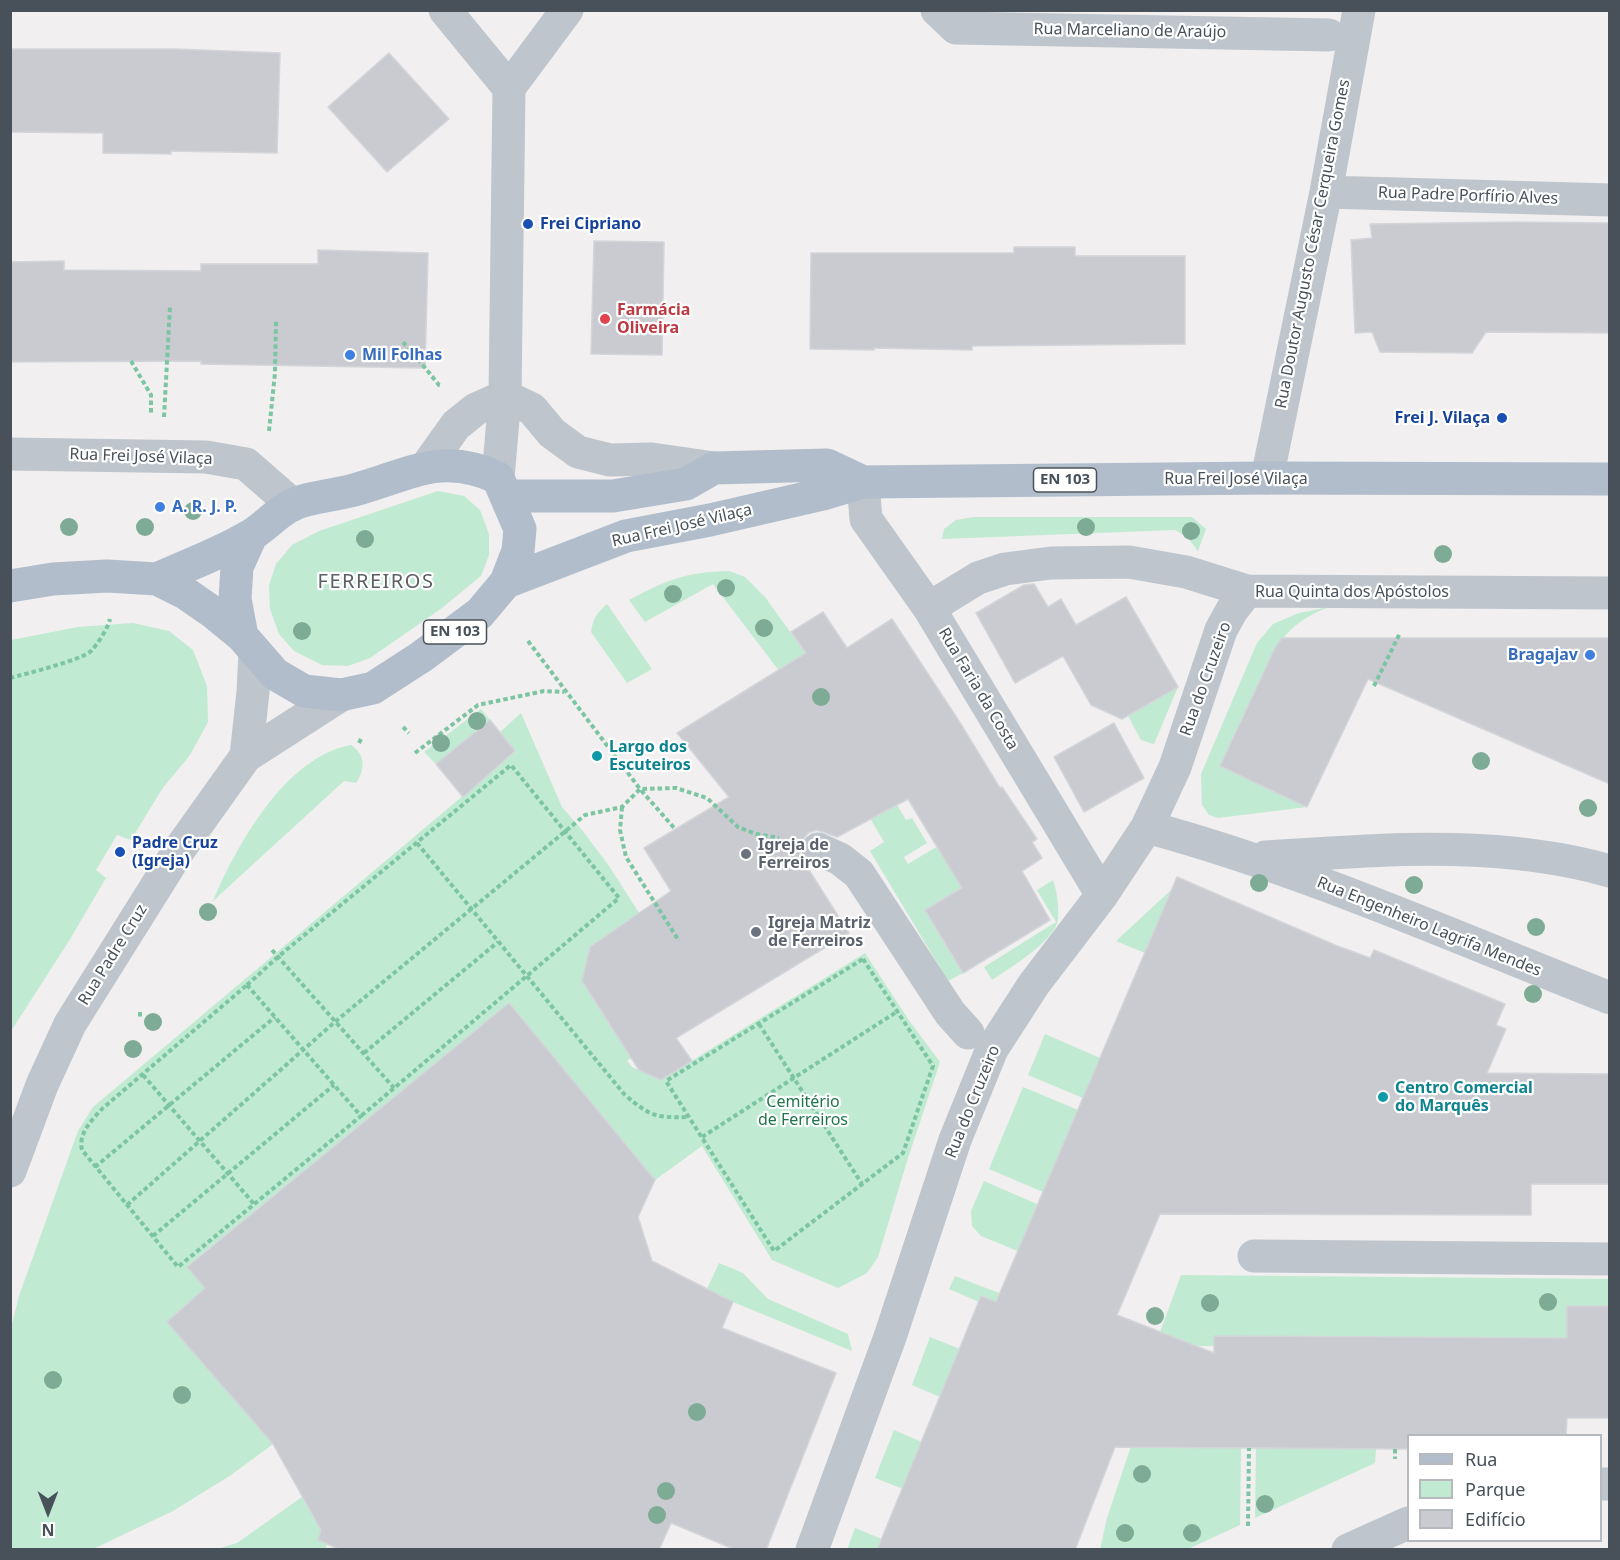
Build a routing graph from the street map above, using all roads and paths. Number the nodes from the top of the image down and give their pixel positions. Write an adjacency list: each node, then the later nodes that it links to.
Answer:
1 (445, 10): 6 (street)
2 (567, 10): 6 (street)
3 (937, 10): 5 (street, Rua Marceliano de Araújo)
4 (1359, 10): 7 (street, Rua Doutor Augusto César Cerqueira Gomes)
5 (1329, 35)
6 (509, 87): 14 (street)
7 (1326, 192): 8 (street, Rua Padre Porfírio Alves); 21 (street, Rua Doutor Augusto César Cerqueira Gomes)
8 (1610, 200)
9 (170, 307): 16 (path)
10 (276, 321): 17 (path)
11 (403, 342): 13 (path)
12 (131, 361): 15 (path)
13 (448, 387)
14 (505, 396): 19 (street); 20 (street); 24 (street)
15 (151, 418)
16 (164, 418)
17 (268, 433)
18 (10, 454): 25 (street, Rua Frei José Vilaça)
19 (426, 467): 24 (main road, Rua Frei José Vilaça / EN 103); 25 (main road, Rua Frei José Vilaça / EN 103)
20 (714, 468): 23 (main road, Rua Frei José Vilaça / EN 103); 24 (main road, Rua Frei José Vilaça / EN 103)
21 (1267, 478): 22 (main road, Rua Frei José Vilaça / EN 103); 23 (main road, Rua Frei José Vilaça / EN 103)
22 (1610, 480)
23 (863, 482): 28 (main road, Rua Frei José Vilaça / EN 103); 32 (street, Rua Faria da Costa)
24 (503, 487): 28 (main road, Rua Frei José Vilaça)
25 (293, 505): 26 (main road, Rua Frei José Vilaça / EN 103)
26 (251, 536): 27 (main road, Rua Frei José Vilaça); 36 (main road, Rua Frei José Vilaça / EN 103)
27 (157, 579): 29 (main road, Rua Frei José Vilaça); 36 (main road, Rua Frei José Vilaça)
28 (506, 582): 40 (main road, Rua Frei José Vilaça / EN 103)
29 (10, 586)
30 (1247, 591): 31 (street, Rua Quinta dos Apóstolos); 32 (street, Rua Quinta dos Apóstolos); 48 (street, Rua do Cruzeiro)
31 (1610, 593)
32 (929, 608): 55 (street, Rua Faria da Costa)
33 (110, 619): 37 (path)
34 (1404, 622): 38 (path)
35 (528, 641): 39 (path)
36 (248, 644): 40 (main road, Rua Frei José Vilaça); 44 (street, Rua Padre Cruz / EN 103)
37 (10, 678)
38 (1374, 686)
39 (565, 692): 43 (path); 45 (path)
40 (341, 695): 44 (street, Rua Padre Cruz / EN 103)
41 (403, 727): 42 (path)
42 (409, 733)
43 (415, 753)
44 (246, 756): 81 (street, Rua Padre Cruz / EN 103)
45 (640, 789): 46 (path); 47 (path); 49 (path)
46 (622, 807): 50 (path); 57 (path)
47 (738, 827)
48 (1147, 827): 53 (street, Rua Engenheiro Lagrifa Mendes); 55 (street, Rua do Cruzeiro)
49 (675, 829)
50 (564, 831): 51 (path); 56 (path); 61 (path)
51 (417, 843): 56 (path); 60 (path)
52 (818, 849): 68 (street)
53 (1248, 858): 54 (street, Rua Engenheiro Lagrifa Mendes); 63 (street, Rua Engenheiro Lagrifa Mendes)
54 (1610, 871)
55 (1102, 895): 94 (street, Rua do Cruzeiro)
56 (471, 909): 58 (path); 66 (path)
57 (679, 941)
58 (498, 942): 61 (path); 70 (path)
59 (272, 950): 60 (path)
60 (279, 957): 62 (path); 66 (path)
61 (526, 976): 74 (path); 77 (path)
62 (247, 985): 65 (path); 71 (path)
63 (1610, 998)
64 (897, 1012): 67 (path); 72 (path); 83 (path)
65 (275, 1017): 69 (path); 75 (path)
66 (336, 1021): 69 (path); 70 (path)
67 (759, 1024): 72 (path); 77 (path)
68 (968, 1033)
69 (303, 1050): 73 (path); 79 (path)
70 (363, 1053): 74 (path)
71 (143, 1075): 75 (path); 80 (path)
72 (794, 1078): 78 (path); 83 (path)
73 (334, 1085): 76 (path); 82 (path)
74 (394, 1088): 76 (path)
75 (169, 1106): 79 (path); 80 (path)
76 (361, 1116): 84 (path)
77 (689, 1117): 78 (path)
78 (702, 1137): 83 (path)
79 (200, 1141): 82 (path); 85 (path)
80 (95, 1167): 85 (path)
81 (10, 1171)
82 (228, 1174): 84 (path); 86 (path)
83 (862, 1184)
84 (254, 1204): 86 (path)
85 (127, 1205): 86 (path)
86 (153, 1236)
87 (1254, 1256): 88 (street)
88 (1610, 1259)
89 (1249, 1448): 93 (path)
90 (1395, 1449): 91 (path)
91 (1395, 1459)
92 (1407, 1522): 95 (street)
93 (1248, 1526)
94 (812, 1550)
95 (1348, 1550)

